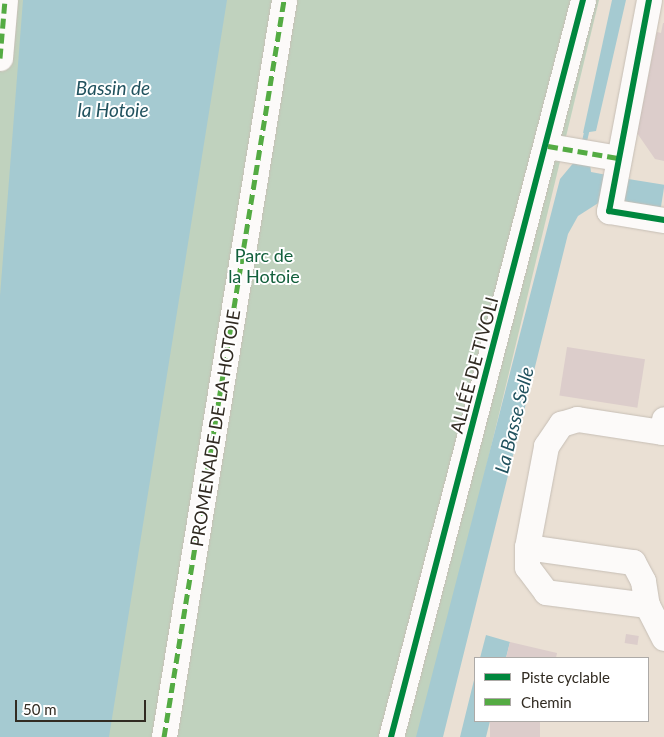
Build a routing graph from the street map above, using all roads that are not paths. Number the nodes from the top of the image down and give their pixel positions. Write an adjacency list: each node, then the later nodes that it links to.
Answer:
1 (5, 0): 5 (street)
2 (284, 0): 13 (street, PROMENADE DE LA HOTOIE)
3 (584, 0): 6 (street, ALLÉE DE TIVOLI)
4 (649, 0): 7 (street)
5 (0, 58)
6 (559, 148): 7 (street); 14 (street, ALLÉE DE TIVOLI)
7 (617, 166): 8 (street)
8 (664, 220)
9 (664, 419): 10 (street)
10 (527, 547): 11 (street); 11 (street)
11 (646, 606): 12 (street)
12 (662, 638)
13 (164, 737)
14 (391, 737)

